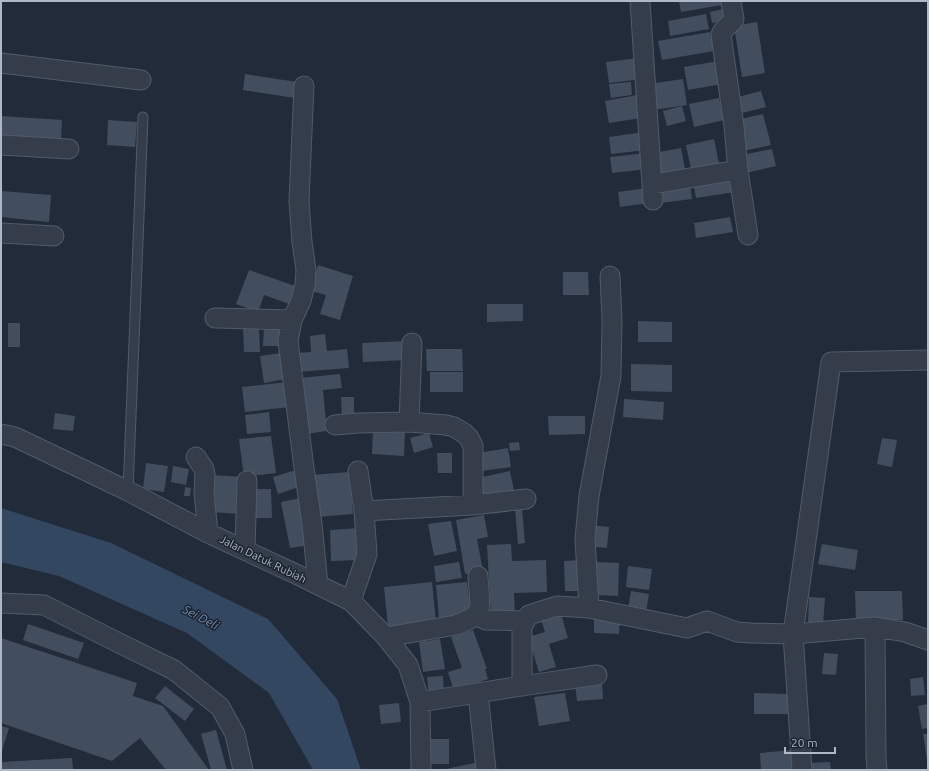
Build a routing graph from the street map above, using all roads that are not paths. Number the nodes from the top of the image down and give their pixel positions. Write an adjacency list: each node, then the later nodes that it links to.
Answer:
1 (640, 1): 9 (street)
2 (731, 1): 9 (street)
3 (1, 63): 4 (street)
4 (141, 80)
5 (304, 86): 15 (street)
6 (144, 117): 24 (lane)
7 (1, 145): 8 (street)
8 (69, 149)
9 (738, 170): 11 (street)
10 (1, 233): 12 (street)
11 (748, 235)
12 (54, 236)
13 (610, 276): 34 (street)
14 (215, 318): 15 (street)
15 (292, 320): 31 (street)
16 (412, 343): 18 (street)
17 (928, 360): 38 (street)
18 (409, 422): 19 (street); 26 (street)
19 (335, 425)
20 (1, 434): 24 (street, Jalan Datuk Rubiah)
21 (196, 457): 28 (street)
22 (358, 471): 27 (street)
23 (247, 481): 29 (street)
24 (128, 491): 28 (street, Jalan Datuk Rubiah)
25 (526, 499): 26 (street)
26 (473, 505): 27 (street)
27 (364, 511): 32 (street)
28 (208, 533): 29 (street, Jalan Datuk Rubiah)
29 (244, 550): 31 (street, Jalan Datuk Rubiah)
30 (478, 576): 35 (street)
31 (318, 586): 32 (street, Jalan Datuk Rubiah)
32 (351, 601): 39 (street, Jalan Datuk Rubiah)
33 (1, 603): 45 (street)
34 (589, 608): 36 (street); 38 (street)
35 (476, 615): 36 (street); 39 (street)
36 (524, 621): 42 (street)
37 (875, 627): 38 (street); 40 (street); 49 (street)
38 (793, 634): 48 (street)
39 (386, 636): 44 (street, Jalan Datuk Rubiah)
40 (928, 640)
41 (598, 675): 42 (street)
42 (522, 686): 43 (street)
43 (478, 693): 44 (street); 47 (street)
44 (420, 702): 46 (street, Jalan Datuk Rubiah)
45 (243, 770)
46 (421, 770)
47 (486, 770)
48 (802, 770)
49 (877, 770)

